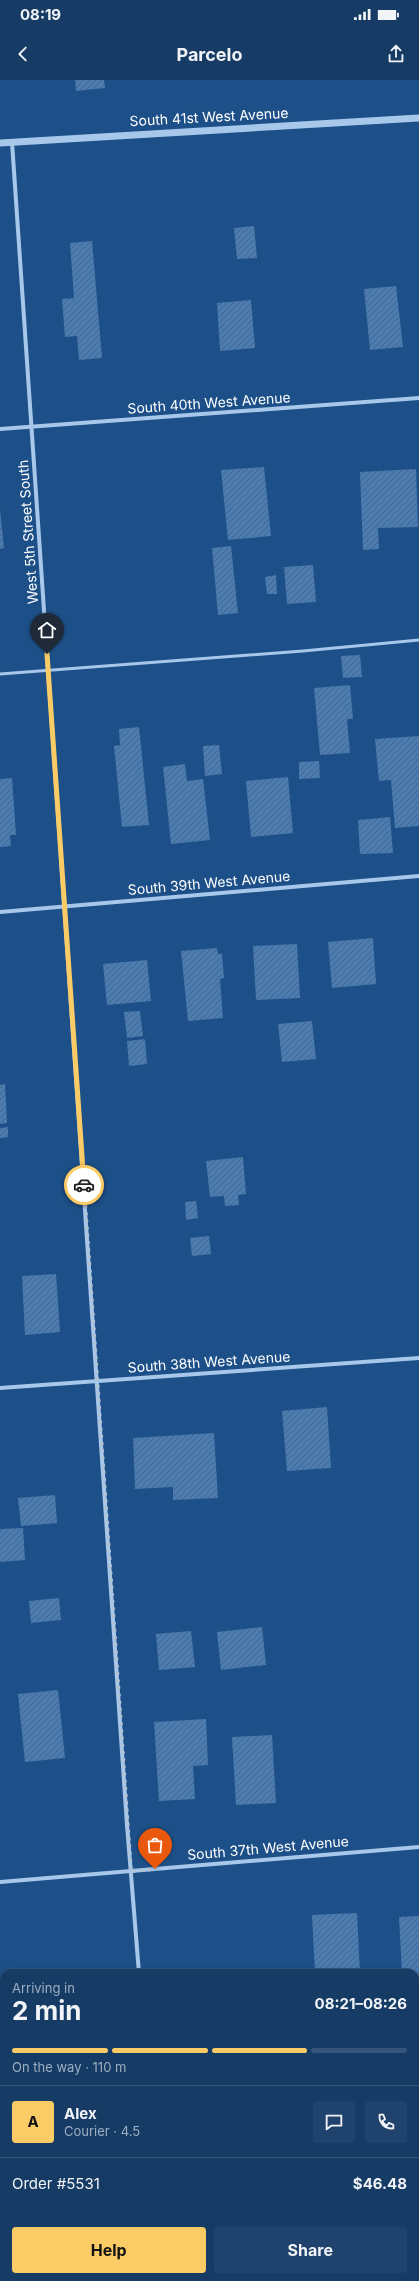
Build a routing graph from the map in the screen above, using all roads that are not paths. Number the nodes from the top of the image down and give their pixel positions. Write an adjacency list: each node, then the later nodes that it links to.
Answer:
1 (419, 118): 3 (street, South 41st West Avenue)
2 (0, 142): 3 (street, South 41st West Avenue)
3 (12, 142): 5 (street, West 5th Street South)
4 (419, 398): 5 (street, South 40th West Avenue)
5 (32, 426): 6 (street, South 40th West Avenue); 8 (street, West 5th Street South)
6 (0, 429)
7 (419, 640): 8 (lane)
8 (48, 669): 9 (lane); 11 (street, West 5th Street South)
9 (0, 674)
10 (419, 876): 11 (street, South 39th West Avenue)
11 (64, 907): 12 (street, South 39th West Avenue); 14 (street, West 5th Street South)
12 (0, 912)
13 (419, 1358): 14 (street, South 38th West Avenue)
14 (98, 1381): 15 (street, South 38th West Avenue); 17 (street, West 5th Street South)
15 (0, 1388)
16 (419, 1847): 17 (street, South 37th West Avenue)
17 (131, 1871): 18 (street, South 37th West Avenue); 19 (street, West 5th Street South)
18 (0, 1882)
19 (140, 1969)

